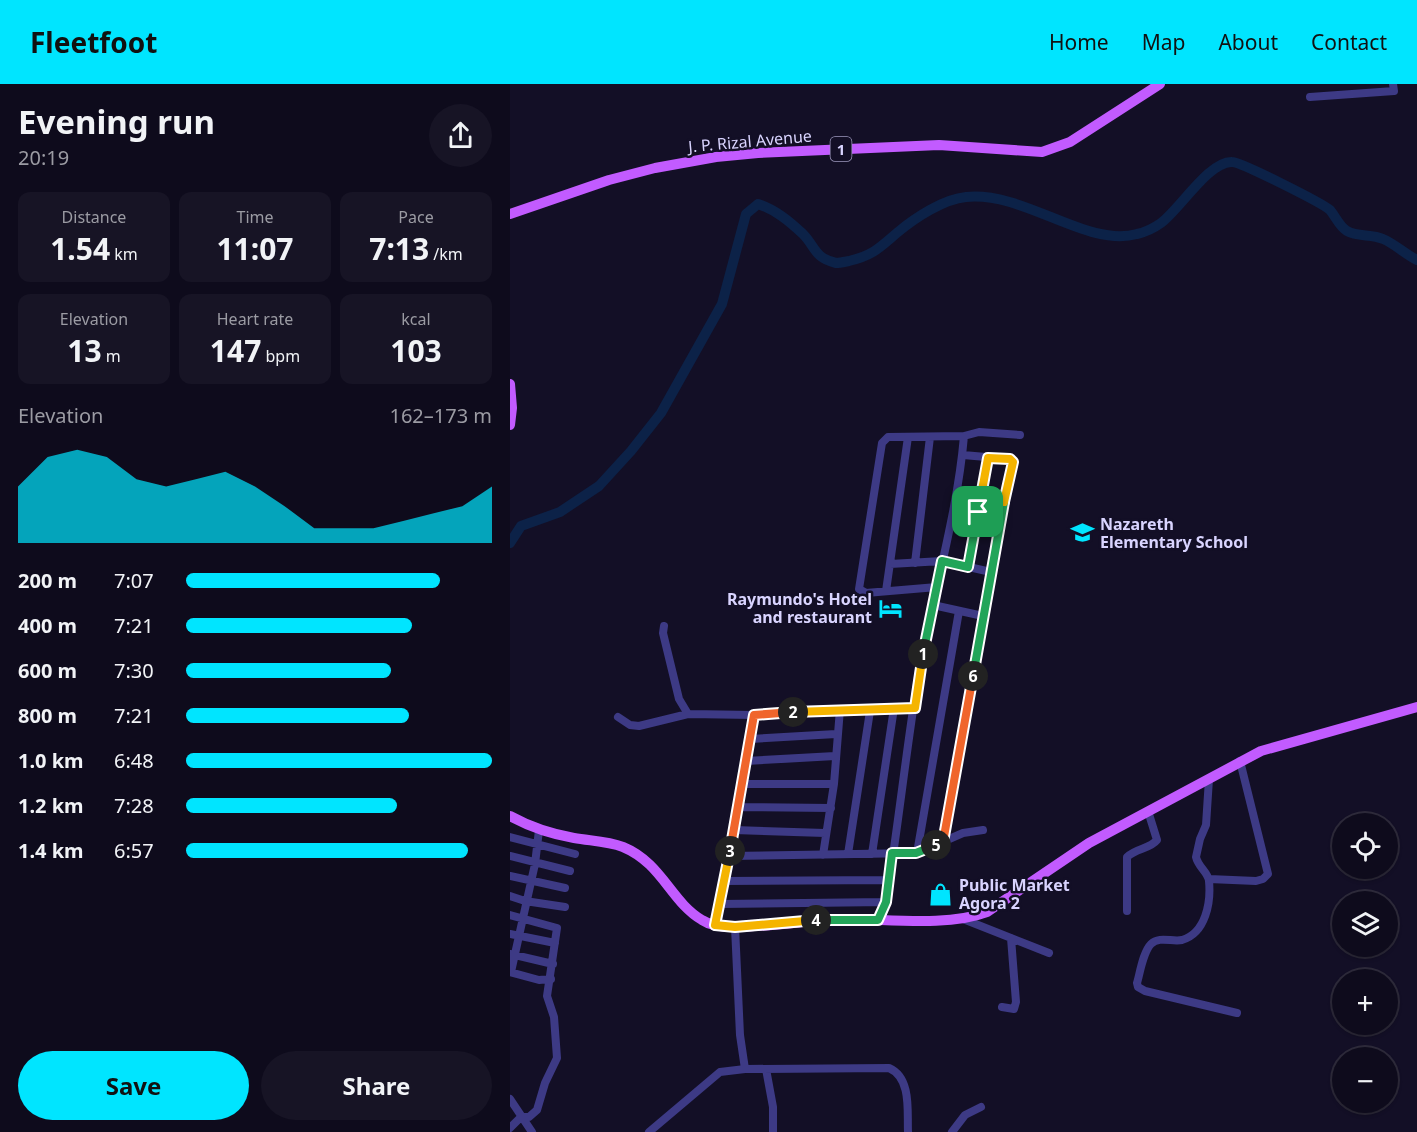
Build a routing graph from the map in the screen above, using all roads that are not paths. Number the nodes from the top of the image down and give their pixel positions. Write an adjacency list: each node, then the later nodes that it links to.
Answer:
1 (1160, 84): 4 (main road, J. P. Rizal Avenue / 1)
2 (1393, 84): 3 (street)
3 (1310, 97)
4 (510, 214)
5 (510, 384): 6 (main road)
6 (510, 425)
7 (1020, 435): 8 (street)
8 (964, 436): 10 (street); 11 (street)
9 (908, 437): 10 (street); 15 (street); 19 (street)
10 (930, 437): 14 (street)
11 (963, 455): 12 (street); 13 (street)
12 (988, 458): 16 (street); 17 (street)
13 (942, 561): 14 (street); 16 (street); 18 (street)
14 (915, 563): 15 (street)
15 (890, 564): 19 (street)
16 (968, 567): 17 (street)
17 (991, 572): 22 (street)
18 (937, 587): 19 (street); 20 (street)
19 (886, 591)
20 (933, 605): 21 (street); 26 (street)
21 (959, 611): 22 (street); 52 (street)
22 (983, 616): 49 (street)
23 (664, 626): 29 (street)
24 (1417, 706): 36 (main road)
25 (894, 708): 26 (street); 28 (street); 55 (street)
26 (915, 708): 51 (street)
27 (840, 709): 28 (street); 30 (street); 32 (street)
28 (870, 711): 54 (street)
29 (688, 714): 30 (street); 31 (street)
30 (754, 715): 33 (street)
31 (618, 717)
32 (836, 734): 33 (street); 34 (street)
33 (750, 739): 35 (street)
34 (835, 756): 35 (street); 39 (street)
35 (746, 761): 38 (street)
36 (1240, 761): 37 (main road); 62 (street)
37 (1209, 779): 42 (main road); 62 (street)
38 (742, 784): 39 (street); 40 (street)
39 (834, 784): 41 (street)
40 (738, 807): 41 (street); 45 (street)
41 (831, 808): 47 (street)
42 (1148, 811): 72 (street); 74 (main road)
43 (510, 816): 44 (main road)
44 (539, 830): 50 (street); 77 (main road)
45 (734, 830): 47 (street); 58 (street)
46 (983, 830): 49 (street)
47 (825, 833): 56 (street)
48 (510, 837): 50 (street)
49 (943, 842): 52 (street)
50 (538, 844): 53 (street); 59 (street)
51 (892, 853): 52 (street); 55 (street); 63 (street)
52 (916, 853)
53 (575, 854)
54 (848, 854): 55 (street); 56 (street)
55 (872, 854)
56 (823, 855): 58 (street)
57 (510, 856): 59 (street)
58 (729, 856): 64 (street)
59 (535, 864): 60 (street); 65 (street)
60 (570, 871)
61 (510, 876): 65 (street)
62 (1209, 879): 89 (street)
63 (890, 880): 64 (street); 69 (street)
64 (724, 881): 70 (street)
65 (531, 882): 66 (street); 68 (street)
66 (565, 888)
67 (510, 896): 68 (street)
68 (525, 901): 71 (street); 75 (street)
69 (886, 902): 70 (street); 76 (street)
70 (720, 904): 77 (street)
71 (565, 907)
72 (1127, 911)
73 (510, 915): 75 (street)
74 (959, 918): 76 (main road); 81 (street)
75 (524, 920): 80 (street); 82 (street)
76 (878, 920): 78 (main road)
77 (715, 925): 78 (main road)
78 (735, 927): 90 (street)
79 (510, 934): 80 (street)
80 (519, 937): 82 (street); 84 (street)
81 (1011, 938): 83 (street); 88 (street)
82 (555, 943): 85 (street)
83 (1048, 953)
84 (513, 955): 85 (street); 86 (street)
85 (554, 964): 87 (street)
86 (511, 972): 87 (street)
87 (551, 979): 94 (street)
88 (1002, 1007)
89 (1237, 1013)
90 (745, 1069): 91 (street); 97 (street)
91 (766, 1069): 98 (street); 99 (street)
92 (510, 1099): 94 (street)
93 (981, 1107): 100 (street)
94 (522, 1118): 95 (street); 96 (street)
95 (510, 1128)
96 (532, 1132)
97 (649, 1132)
98 (773, 1132)
99 (908, 1132)
100 (952, 1132)

